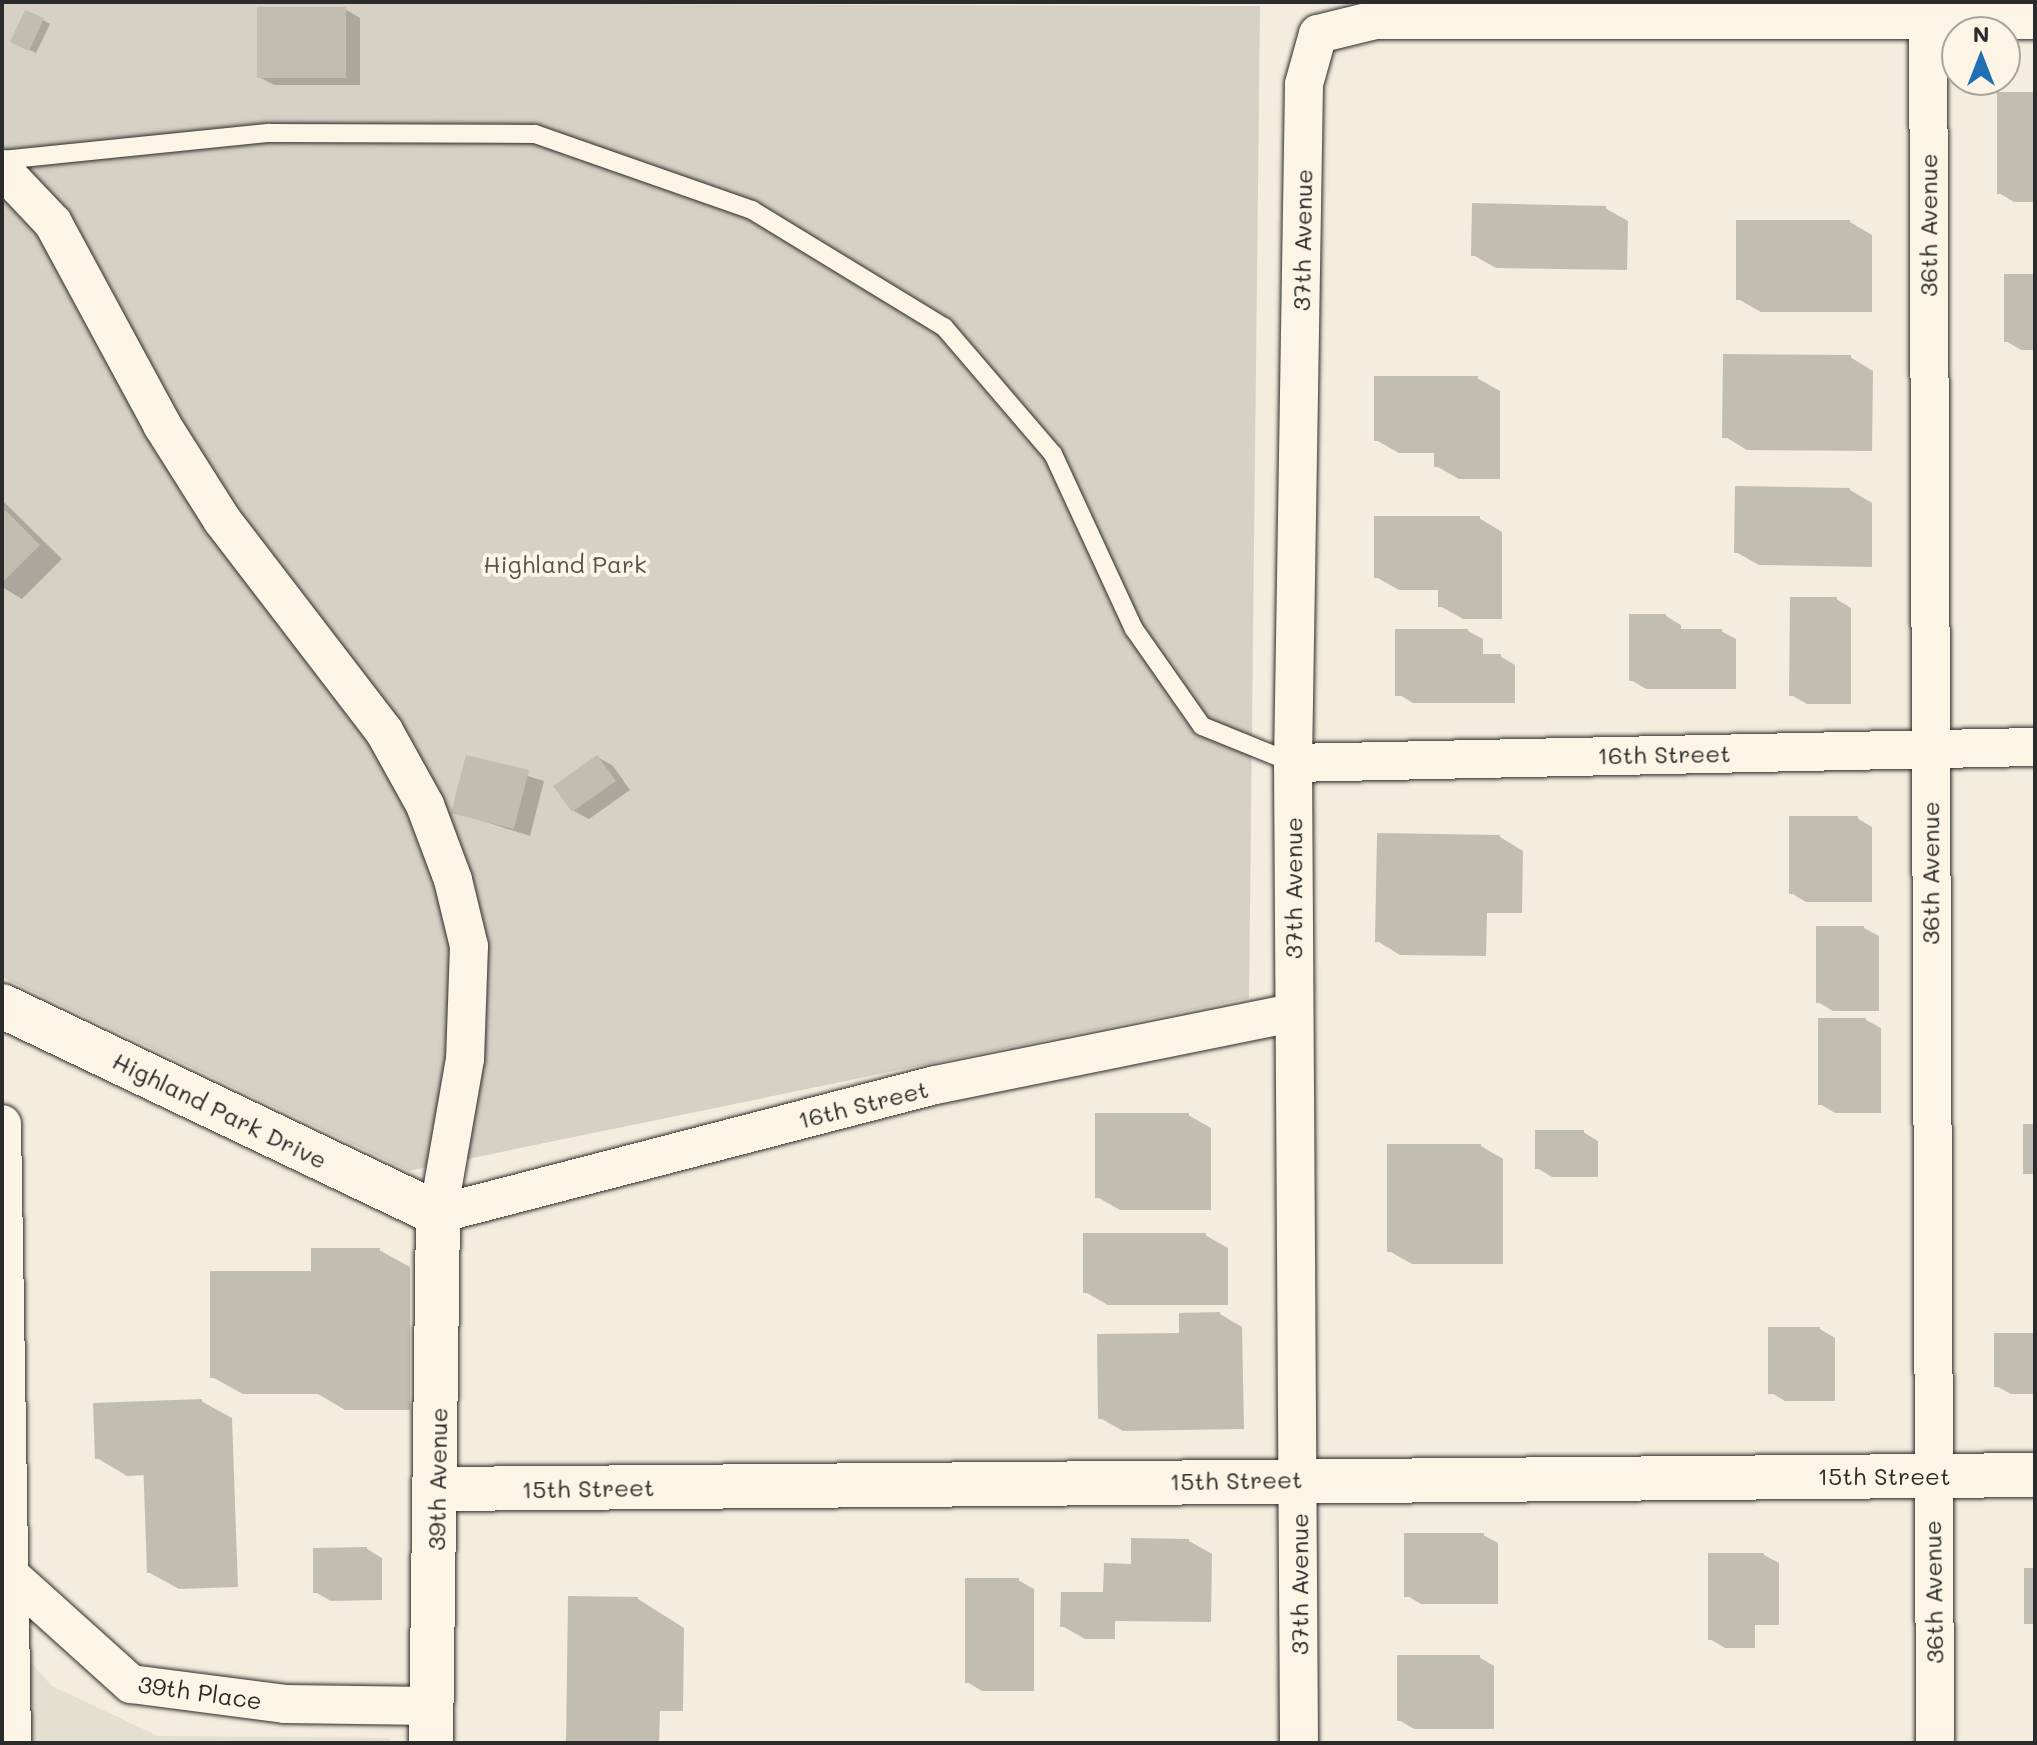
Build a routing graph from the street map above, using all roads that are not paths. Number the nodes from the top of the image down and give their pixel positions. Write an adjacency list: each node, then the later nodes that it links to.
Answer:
1 (1452, 10): 2 (street); 8 (street, 37th Avenue)
2 (1928, 11): 3 (street); 6 (street, 36th Avenue)
3 (2035, 20)
4 (2, 160): 8 (lane)
5 (2, 169): 12 (street)
6 (1929, 747): 7 (street, 16th Street); 8 (street, 16th Street); 14 (street, 36th Avenue)
7 (2035, 747)
8 (1293, 763): 10 (street, 37th Avenue)
9 (2, 1006): 12 (street, Highland Park Drive)
10 (1293, 1013): 12 (street, 16th Street); 15 (street, 37th Avenue)
11 (2, 1124): 17 (street)
12 (438, 1214): 16 (street, 39th Avenue)
13 (2035, 1475): 14 (street, 15th Street)
14 (1932, 1476): 15 (street, 15th Street); 21 (street, 36th Avenue)
15 (1299, 1479): 16 (street, 15th Street); 20 (street, 37th Avenue)
16 (438, 1489): 18 (street, 39th Avenue)
17 (10, 1575): 18 (street, 39th Place); 19 (street)
18 (431, 1725)
19 (12, 1743)
20 (1299, 1743)
21 (1935, 1743)

